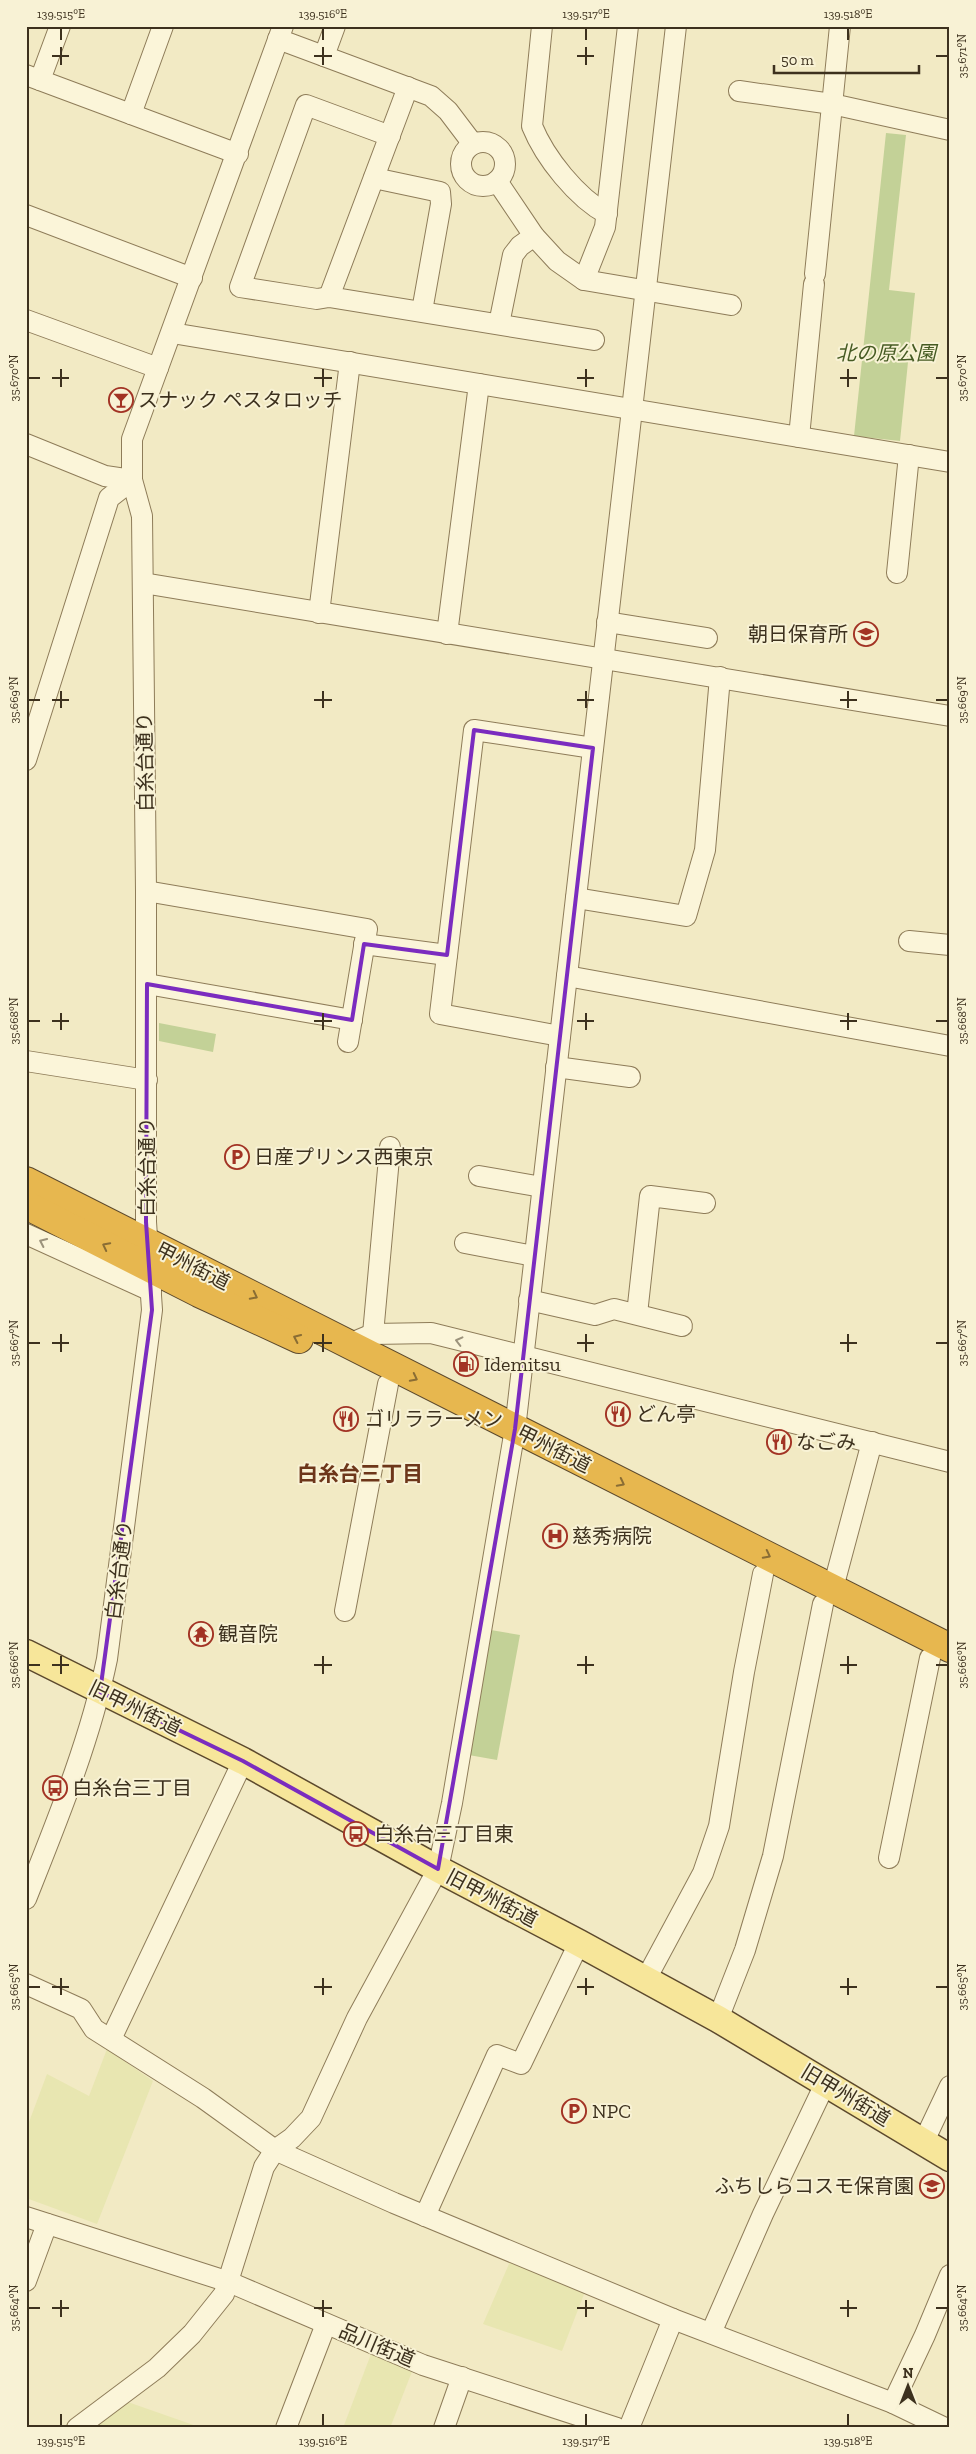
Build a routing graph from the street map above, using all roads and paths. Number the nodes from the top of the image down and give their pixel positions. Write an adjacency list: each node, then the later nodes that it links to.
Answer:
1 (60, 26): 10 (street)
2 (163, 26): 14 (street)
3 (335, 26): 9 (street)
4 (542, 26): 21 (street)
5 (628, 26): 21 (street)
6 (676, 26): 26 (street)
7 (840, 26): 13 (street)
8 (280, 32): 9 (street); 18 (street, 白糸台通り)
9 (324, 56): 11 (street)
10 (33, 78): 14 (street)
11 (408, 87): 16 (street); 17 (street)
12 (738, 91): 13 (street)
13 (832, 104): 15 (street); 38 (street)
14 (131, 114): 18 (street)
15 (950, 130)
16 (390, 136): 19 (street); 27 (street)
17 (473, 144): 20 (street); 20 (street)
18 (238, 154): 24 (street, 白糸台通り)
19 (374, 178): 27 (street); 29 (street)
20 (497, 181): 23 (street)
21 (607, 214): 25 (street)
22 (26, 215): 24 (street)
23 (534, 236): 25 (street); 31 (street)
24 (192, 278): 32 (street, 白糸台通り)
25 (584, 280): 26 (street)
26 (645, 292): 28 (street); 37 (street)
27 (329, 297): 29 (street)
28 (731, 305)
29 (422, 311): 31 (street)
30 (26, 320): 35 (street)
31 (499, 324): 33 (street)
32 (172, 333): 34 (street); 35 (street, 白糸台通り)
33 (594, 340)
34 (350, 362): 36 (street); 45 (street)
35 (158, 368): 42 (street, 白糸台通り)
36 (478, 384): 37 (street); 47 (street)
37 (632, 410): 38 (street); 46 (street)
38 (799, 437): 40 (street)
39 (26, 444): 42 (street)
40 (909, 455): 41 (street); 43 (street)
41 (950, 462)
42 (132, 480): 44 (street, 白糸台通り); 53 (street)
43 (897, 574)
44 (143, 583): 45 (street); 54 (street, 白糸台通り)
45 (319, 613): 47 (street)
46 (608, 622): 48 (street); 49 (street)
47 (447, 634): 49 (street)
48 (707, 638)
49 (603, 660): 50 (street); 52 (street)
50 (720, 677): 51 (street); 55 (street)
51 (950, 716)
52 (593, 748): 55 (street); 59 (street)
53 (26, 760)
54 (146, 891): 57 (street); 61 (street, 白糸台通り)
55 (576, 898): 60 (street)
56 (909, 941): 58 (street)
57 (364, 944): 59 (street); 62 (street)
58 (950, 945)
59 (447, 955): 63 (street)
60 (567, 976): 63 (street); 65 (street)
61 (147, 984): 62 (street); 69 (street, 白糸台通り)
62 (352, 1020): 64 (street)
63 (560, 1036): 67 (street)
64 (348, 1042)
65 (950, 1046)
66 (26, 1061): 69 (street)
67 (556, 1067): 68 (street); 73 (street)
68 (630, 1077)
69 (147, 1080): 79 (street, 白糸台通り)
70 (390, 1147): 83 (street)
71 (479, 1176): 73 (street)
72 (26, 1181): 79 (highway, 甲州街道)
73 (542, 1187): 78 (street)
74 (705, 1203): 81 (street)
75 (26, 1205): 79 (highway, 甲州街道, one-way to 75)
76 (26, 1234): 79 (street, one-way to 76)
77 (465, 1243): 78 (street)
78 (534, 1256): 80 (street)
79 (150, 1267): 83 (highway, 甲州街道, one-way to 83); 85 (highway, 甲州街道, one-way to 79); 94 (street, 白糸台通り)
80 (530, 1300): 81 (street); 84 (street)
81 (637, 1314): 82 (street)
82 (682, 1326)
83 (361, 1339): 84 (street, one-way to 83); 86 (highway, 甲州街道, one-way to 86)
84 (523, 1357): 86 (street); 87 (street)
85 (388, 1384): 86 (highway, 甲州街道); 91 (street)
86 (513, 1439): 89 (highway, 甲州街道); 90 (highway, 甲州街道, one-way to 90); 97 (street)
87 (872, 1442): 88 (street); 90 (street)
88 (950, 1462)
89 (764, 1574): 90 (highway, 甲州街道); 100 (street)
90 (828, 1596): 93 (highway, 甲州街道); 102 (street)
91 (345, 1610)
92 (26, 1653): 94 (main road, 旧甲州街道)
93 (943, 1658): 96 (street)
94 (100, 1692): 95 (main road, 旧甲州街道); 98 (street, 白糸台通り)
95 (243, 1762): 97 (main road, 旧甲州街道); 103 (street)
96 (890, 1858)
97 (438, 1869): 99 (main road, 旧甲州街道); 107 (street)
98 (26, 1899)
99 (579, 1943): 100 (main road, 旧甲州街道); 109 (street)
100 (646, 1979): 102 (main road, 旧甲州街道)
101 (26, 1984): 103 (street)
102 (718, 2018): 104 (main road, 旧甲州街道)
103 (111, 2039): 107 (street)
104 (825, 2084): 106 (main road, 旧甲州街道); 117 (street)
105 (950, 2086): 106 (street)
106 (924, 2141): 108 (main road, 旧甲州街道)
107 (275, 2150): 109 (street); 114 (street)
108 (950, 2158)
109 (425, 2216): 115 (street)
110 (26, 2218): 111 (street, 品川街道)
111 (47, 2224): 113 (street); 114 (street, 品川街道)
112 (950, 2275): 119 (street)
113 (26, 2281)
114 (229, 2282): 116 (street, 品川街道); 120 (street)
115 (673, 2319): 117 (street); 124 (street)
116 (326, 2324): 118 (street, 品川街道); 121 (street)
117 (711, 2333): 119 (street)
118 (462, 2377): 122 (street); 123 (street, 品川街道)
119 (893, 2403): 125 (street)
120 (77, 2428)
121 (286, 2428)
122 (444, 2428)
123 (616, 2428)
124 (629, 2428)
125 (945, 2428)

